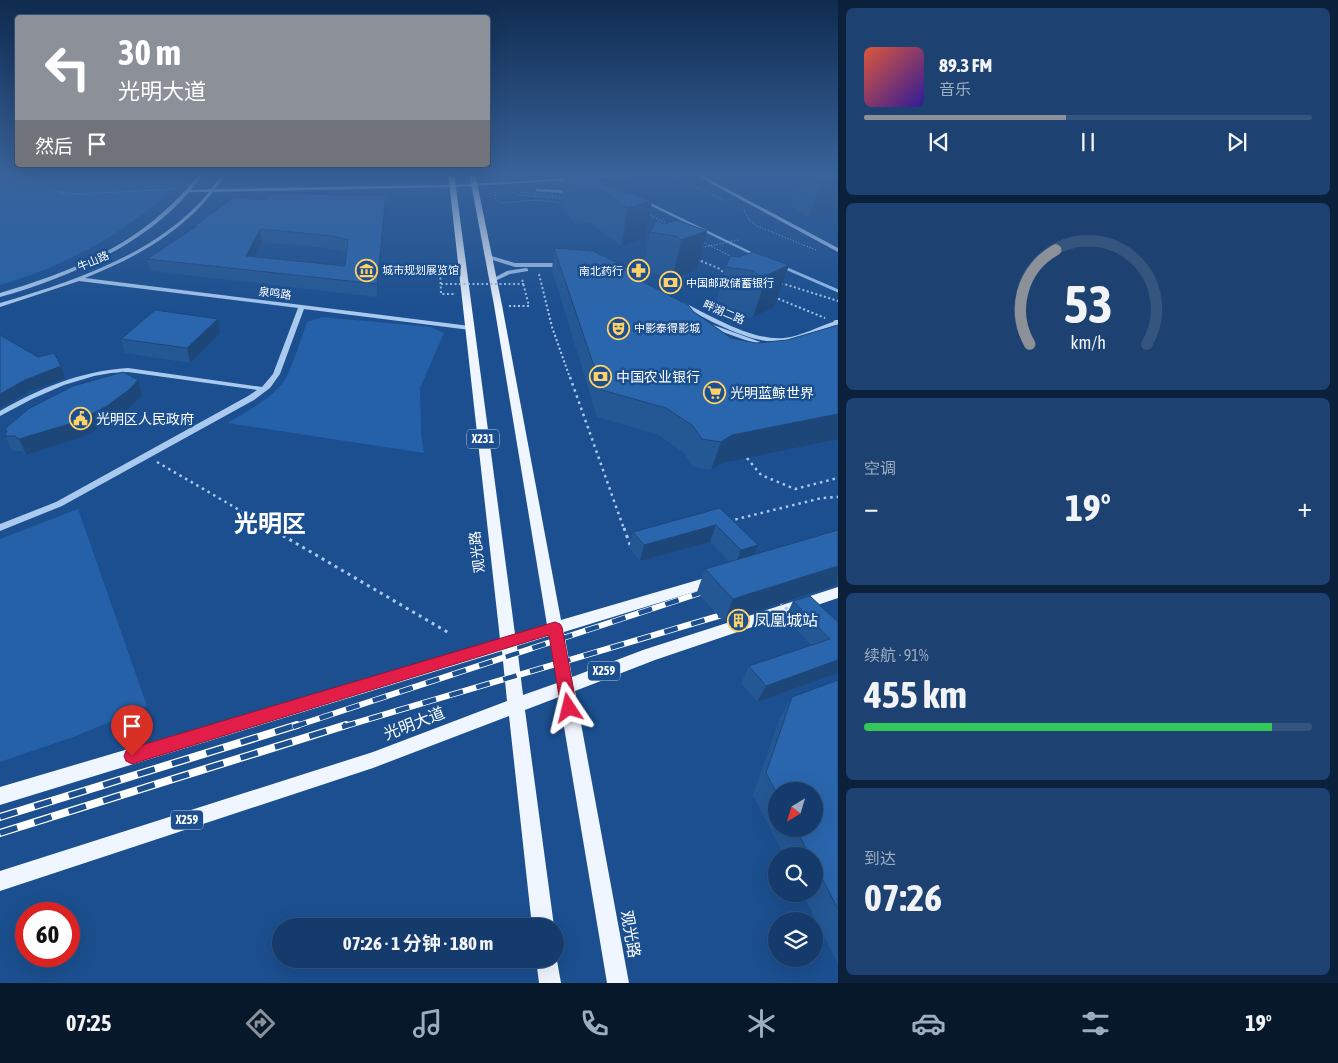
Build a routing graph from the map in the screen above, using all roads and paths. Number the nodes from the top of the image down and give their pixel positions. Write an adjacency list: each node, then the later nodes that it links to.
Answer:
1 (156, 219): 24 (street, 牛山路)
2 (185, 219): 20 (street, 牛山路)
3 (457, 219): 36 (main road, 观光路 / X231)
4 (481, 219): 14 (main road, X231)
5 (657, 219): 8 (path)
6 (750, 219): 13 (path)
7 (780, 219): 12 (street)
8 (671, 226)
9 (694, 237): 16 (path)
10 (738, 240): 11 (path, bridge)
11 (694, 249)
12 (838, 250)
13 (819, 252)
14 (488, 257): 21 (main road, X231); 21 (street)
15 (696, 259): 19 (path)
16 (739, 261)
17 (440, 266): 22 (path)
18 (548, 274): 49 (path)
19 (732, 278)
20 (77, 279): 29 (street, 牛山路); 31 (street, 泉鸣路)
21 (493, 280): 30 (main road, X231)
22 (440, 284): 25 (path); 30 (path, bridge)
23 (781, 284): 28 (path)
24 (0, 294)
25 (441, 294)
26 (766, 294): 33 (path)
27 (675, 300): 35 (street, 畔湖二路)
28 (838, 301)
29 (0, 305)
30 (498, 306): 54 (main road, X231)
31 (302, 307): 36 (street, 泉鸣路); 41 (street)
32 (677, 309): 34 (street, 畔湖二路)
33 (828, 319)
34 (702, 322): 37 (street); 38 (street, 畔湖二路)
35 (837, 323)
36 (470, 328): 56 (main road, 观光路 / X231)
37 (705, 333)
38 (784, 348)
39 (771, 351): 40 (street)
40 (764, 354)
41 (263, 389): 42 (street); 43 (street)
42 (0, 414)
43 (148, 456): 48 (street); 55 (path)
44 (747, 458): 45 (path)
45 (838, 478)
46 (838, 497): 47 (path)
47 (726, 521)
48 (0, 528)
49 (632, 550)
50 (726, 576): 54 (main road)
51 (838, 592): 57 (main road, 光明大道 / X259)
52 (775, 597): 53 (path, bridge)
53 (796, 618)
54 (555, 627): 56 (main road); 57 (main road, X231)
55 (449, 633)
56 (508, 641): 58 (main road, 观光路 / X231); 59 (main road)
57 (565, 686): 58 (main road, 光明大道 / X259); 64 (main road, 观光路)
58 (516, 705): 60 (main road, 光明大道 / X259); 61 (main road, 观光路)
59 (0, 796)
60 (0, 880)
61 (542, 918)
62 (548, 968): 63 (main road)
63 (550, 983)
64 (618, 983)

